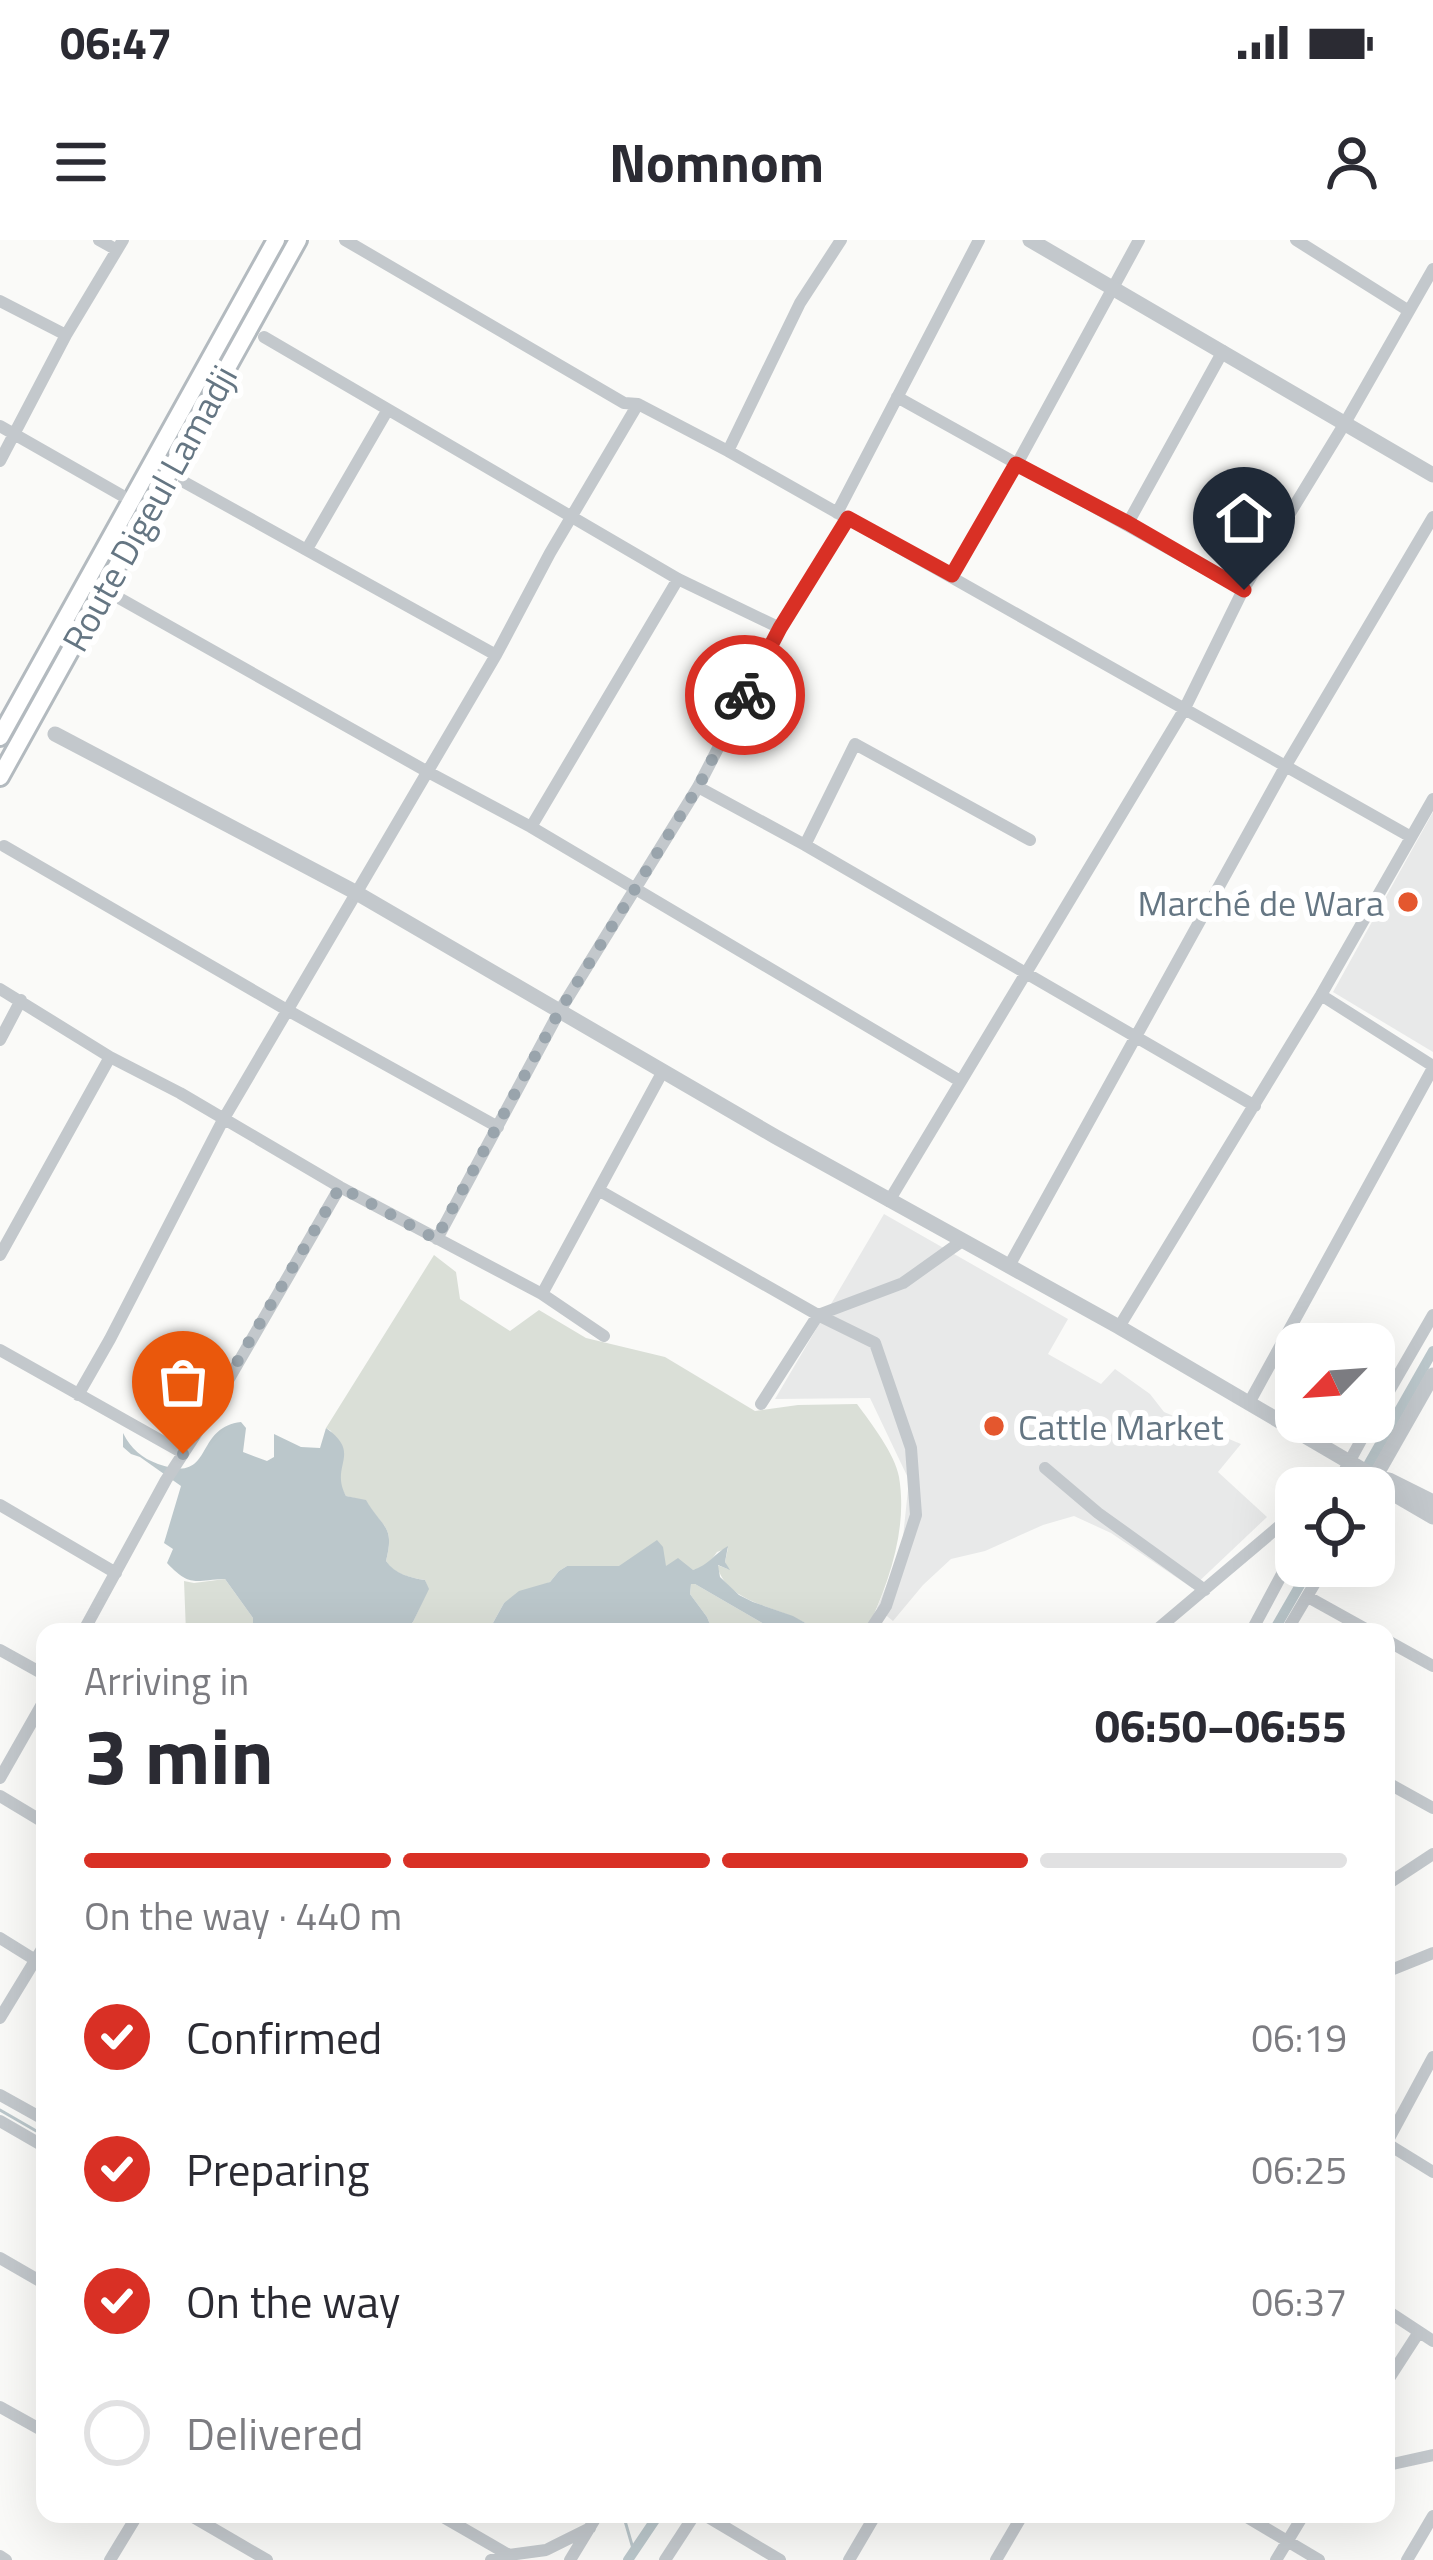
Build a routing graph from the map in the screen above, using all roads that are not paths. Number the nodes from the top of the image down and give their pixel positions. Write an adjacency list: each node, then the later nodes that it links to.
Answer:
1 (99, 240): 10 (street)
2 (276, 240): 43 (main road)
3 (298, 240): 46 (main road, Route Digeul Lamadji)
4 (345, 240): 19 (street)
5 (841, 240): 24 (street)
6 (979, 240): 18 (street)
7 (1030, 240): 12 (street)
8 (1139, 240): 12 (street)
9 (1296, 240): 14 (street)
10 (120, 245): 15 (street)
11 (1433, 269): 14 (street)
12 (1112, 286): 17 (street); 26 (street)
13 (0, 301): 15 (street)
14 (1409, 311): 21 (street)
15 (66, 334): 23 (street)
16 (264, 338): 20 (street)
17 (1223, 351): 21 (street); 33 (street)
18 (897, 397): 26 (street); 30 (street)
19 (638, 404): 24 (street); 31 (street)
20 (388, 411): 31 (street); 34 (street)
21 (1345, 423): 27 (street); 37 (street)
22 (0, 426): 23 (street)
23 (15, 435): 25 (street); 29 (street)
24 (728, 451): 30 (street)
25 (0, 461)
26 (1016, 464): 33 (street); 35 (street)
27 (1433, 475)
28 (184, 482): 34 (street)
29 (121, 495)
30 (843, 515): 35 (street); 39 (street)
31 (571, 516): 36 (street); 40 (street)
32 (1433, 517): 44 (street)
33 (1128, 523): 37 (street)
34 (307, 549): 40 (street)
35 (952, 575): 41 (street)
36 (678, 579): 39 (street); 49 (street)
37 (1244, 590): 41 (street)
38 (119, 598): 45 (street)
39 (780, 628): 47 (street)
40 (496, 655): 45 (street)
41 (1184, 710): 44 (street); 56 (street)
42 (55, 734): 55 (street)
43 (0, 737)
44 (1286, 767): 50 (street); 62 (street)
45 (428, 772): 49 (street); 55 (street)
46 (0, 777)
47 (698, 787): 52 (street); 54 (street)
48 (1433, 799): 50 (street)
49 (531, 827): 54 (street)
50 (1412, 837): 58 (street)
51 (1030, 840): 52 (street)
52 (805, 845): 56 (street)
53 (4, 846): 60 (street)
54 (637, 888): 61 (street); 67 (street)
55 (355, 892): 60 (street); 61 (street)
56 (1026, 972): 62 (street); 67 (street)
57 (0, 989): 59 (street)
58 (1321, 995): 65 (street); 68 (street)
59 (21, 1000): 63 (street); 64 (street)
60 (286, 1010): 69 (street); 70 (street)
61 (559, 1012): 66 (street); 70 (street)
62 (1136, 1035): 68 (street); 77 (street)
63 (0, 1040)
64 (110, 1057): 69 (street); 76 (street)
65 (1433, 1067): 87 (street)
66 (663, 1071): 72 (street); 73 (street)
67 (960, 1081): 73 (street)
68 (1255, 1106): 81 (street)
69 (224, 1120): 71 (street); 86 (street)
70 (498, 1126): 74 (street)
71 (340, 1187): 74 (street); 89 (street)
72 (599, 1191): 78 (street); 79 (street)
73 (889, 1201): 75 (street)
74 (436, 1239): 78 (street)
75 (962, 1241): 77 (street); 79 (street)
76 (0, 1255)
77 (1009, 1266): 81 (street)
78 (542, 1294): 82 (street)
79 (818, 1315): 88 (street); 105 (street)
80 (1433, 1316): 85 (street)
81 (1119, 1327): 87 (street)
82 (604, 1336)
83 (0, 1350): 86 (street)
84 (1433, 1375): 91 (street)
85 (1395, 1382)
86 (78, 1395): 89 (street)
87 (1249, 1403): 90 (street)
88 (761, 1404)
89 (183, 1454): 99 (street)
90 (1354, 1467)
91 (1368, 1467)
92 (1045, 1468): 102 (street)
93 (1395, 1483): 95 (street)
94 (1395, 1495): 97 (street)
95 (1433, 1502)
96 (0, 1505): 99 (street)
97 (1433, 1517)
98 (1275, 1529): 102 (street)
99 (116, 1573): 104 (street)
100 (1275, 1587): 107 (street)
101 (1313, 1587): 103 (street)
102 (1205, 1590): 106 (street)
103 (1308, 1597): 108 (street); 109 (street)
104 (88, 1623)
105 (875, 1623)
106 (1169, 1623)
107 (1256, 1623)
108 (1292, 1623)
109 (1355, 1623)
110 (1395, 1645): 112 (street)
111 (0, 1650): 113 (street)
112 (1433, 1666)
113 (36, 1670)
114 (36, 1715): 115 (street)
115 (0, 1778)
116 (1395, 1787): 118 (street)
117 (0, 1796): 119 (street)
118 (1433, 1808)
119 (36, 1817)
120 (1433, 1854): 121 (street)
121 (1395, 1879)
122 (0, 1938): 124 (street)
123 (1433, 1953): 126 (street)
124 (36, 1960)
125 (36, 1968): 127 (street)
126 (1395, 1968)
127 (0, 2018)
128 (1433, 2057): 132 (street)
129 (0, 2095): 130 (street)
130 (36, 2115)
131 (0, 2121): 133 (street)
132 (1395, 2127)
133 (36, 2142)
134 (1395, 2149): 135 (street)
135 (1433, 2172)
136 (0, 2258): 137 (street)
137 (36, 2279)
138 (1395, 2316): 139 (street)
139 (1419, 2332): 140 (street); 141 (street)
140 (1433, 2341)
141 (1395, 2369)
142 (0, 2407): 143 (street)
143 (36, 2427)
144 (1433, 2455): 145 (street)
145 (1395, 2463)
146 (1433, 2516): 170 (street)
147 (133, 2523): 160 (street)
148 (203, 2523): 161 (street)
149 (454, 2523): 159 (street)
150 (593, 2523): 157 (street)
151 (692, 2523): 164 (street)
152 (715, 2523): 165 (street)
153 (871, 2523): 166 (street)
154 (1018, 2523): 167 (street)
155 (1259, 2523): 158 (street)
156 (1298, 2523): 158 (street)
157 (590, 2528): 159 (street); 163 (street)
158 (1288, 2539): 168 (street); 169 (street)
159 (508, 2554): 162 (street)
160 (110, 2560)
161 (267, 2560)
162 (491, 2560)
163 (570, 2560)
164 (665, 2560)
165 (780, 2560)
166 (849, 2560)
167 (996, 2560)
168 (1276, 2560)
169 (1318, 2560)
170 (1407, 2560)

